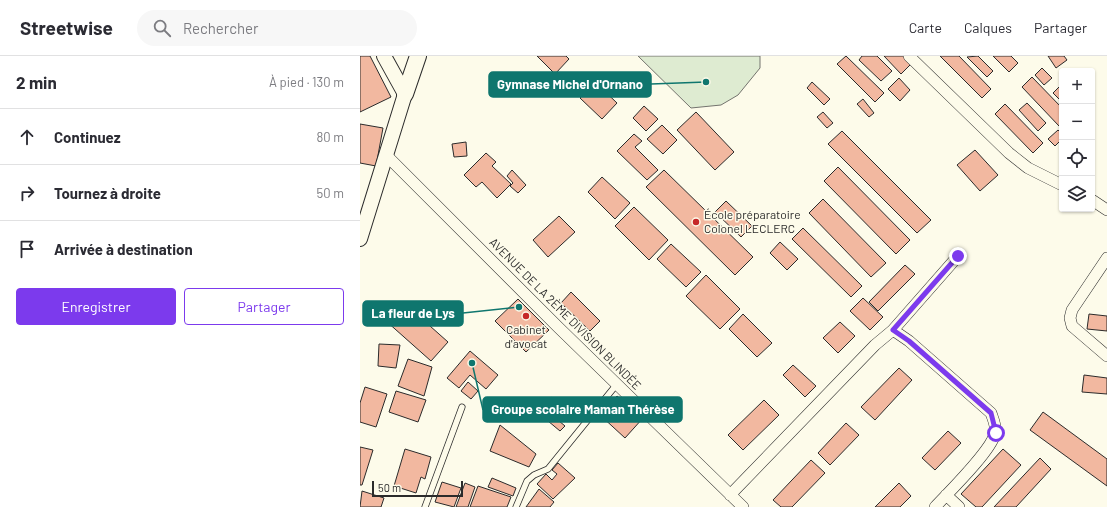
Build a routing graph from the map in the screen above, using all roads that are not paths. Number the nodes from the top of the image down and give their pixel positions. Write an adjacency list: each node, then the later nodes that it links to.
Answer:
1 (384, 56): 4 (street)
2 (418, 56): 4 (main road)
3 (909, 56): 6 (street)
4 (405, 94): 5 (street)
5 (386, 154): 9 (street); 14 (street, AVENUE DE LA 2ÈME DIVISION BLINDÉE)
6 (1059, 184)
7 (1095, 202): 8 (street)
8 (1107, 210)
9 (360, 239)
10 (958, 256): 12 (street)
11 (1107, 258): 13 (street)
12 (893, 330): 16 (street); 17 (street)
13 (1107, 356)
14 (617, 384): 16 (street, AVENUE DE LA 2ÈME DIVISION BLINDÉE); 19 (lane)
15 (462, 407): 18 (lane)
16 (730, 495): 20 (street, AVENUE DE LA 2ÈME DIVISION BLINDÉE)
17 (946, 495): 21 (street); 22 (street)
18 (425, 507)
19 (516, 507)
20 (743, 507)
21 (935, 507)
22 (958, 507)

